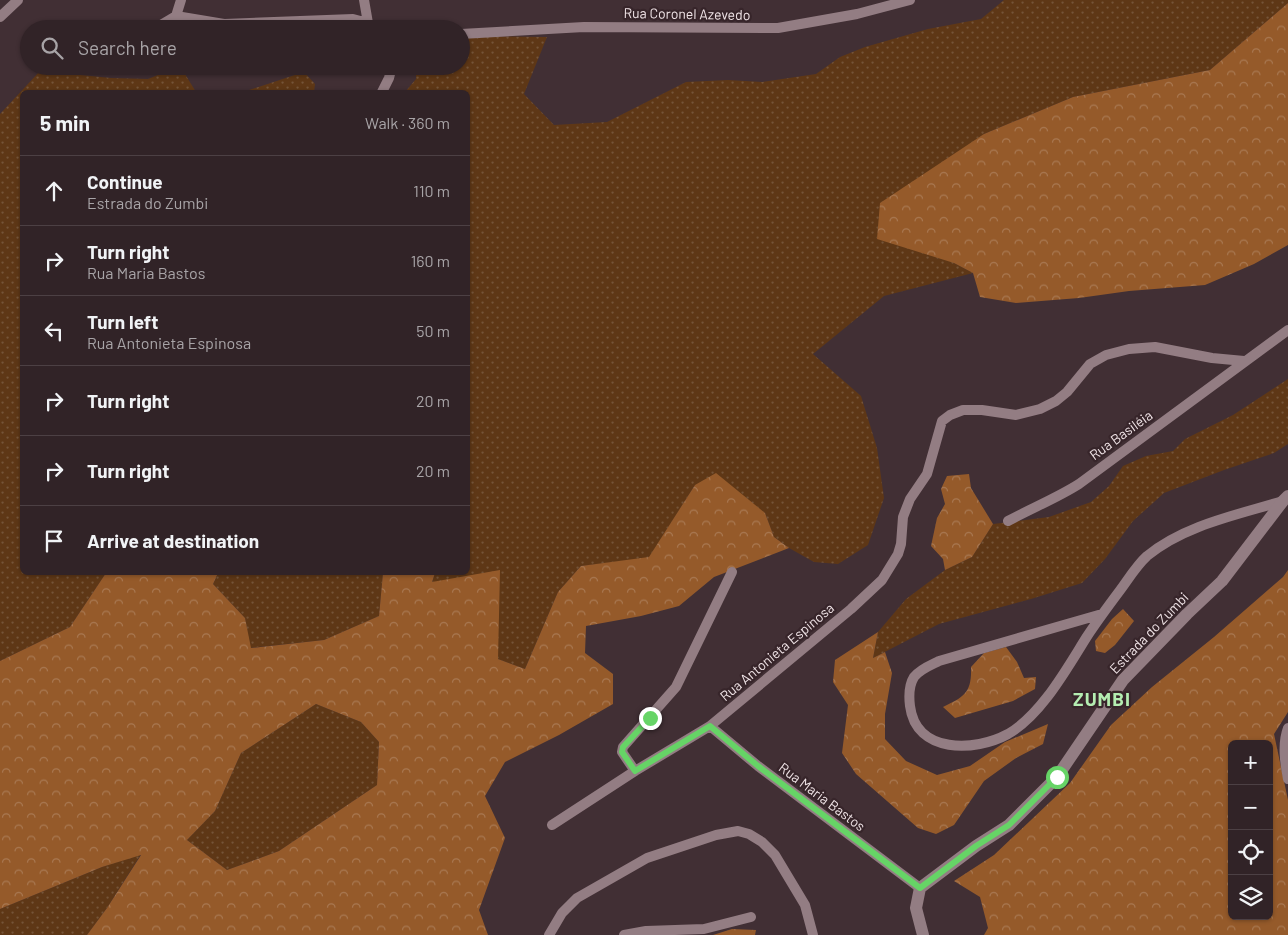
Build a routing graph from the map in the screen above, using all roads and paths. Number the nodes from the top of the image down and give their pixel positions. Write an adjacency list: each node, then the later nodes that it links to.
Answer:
1 (18, 0): 6 (street)
2 (181, 0): 5 (street)
3 (364, 0): 11 (street)
4 (910, 0): 12 (street, Rua Coronel Azevedo)
5 (176, 16): 7 (street); 8 (street)
6 (0, 17)
7 (169, 20)
8 (200, 20)
9 (327, 20): 10 (street)
10 (355, 20)
11 (369, 20)
12 (470, 33)
13 (390, 75): 14 (street)
14 (383, 90)
15 (1288, 330): 16 (street, Rua Basiléia)
16 (1244, 361): 18 (street, Rua Basiléia); 21 (street, Rua Antonieta Espinosa)
17 (1285, 499): 20 (street); 26 (street, Estrada do Zumbi)
18 (1008, 521)
19 (732, 572): 23 (street)
20 (1102, 614): 20 (street)
21 (710, 726): 23 (street, Rua Antonieta Espinosa); 26 (street, Rua Maria Bastos)
22 (1288, 728): 24 (street)
23 (635, 771): 25 (street, Rua Antonieta Espinosa)
24 (1288, 779)
25 (552, 825)
26 (920, 888): 31 (street)
27 (752, 917): 29 (street)
28 (549, 935): 30 (street)
29 (624, 935)
30 (813, 935)
31 (923, 935)

